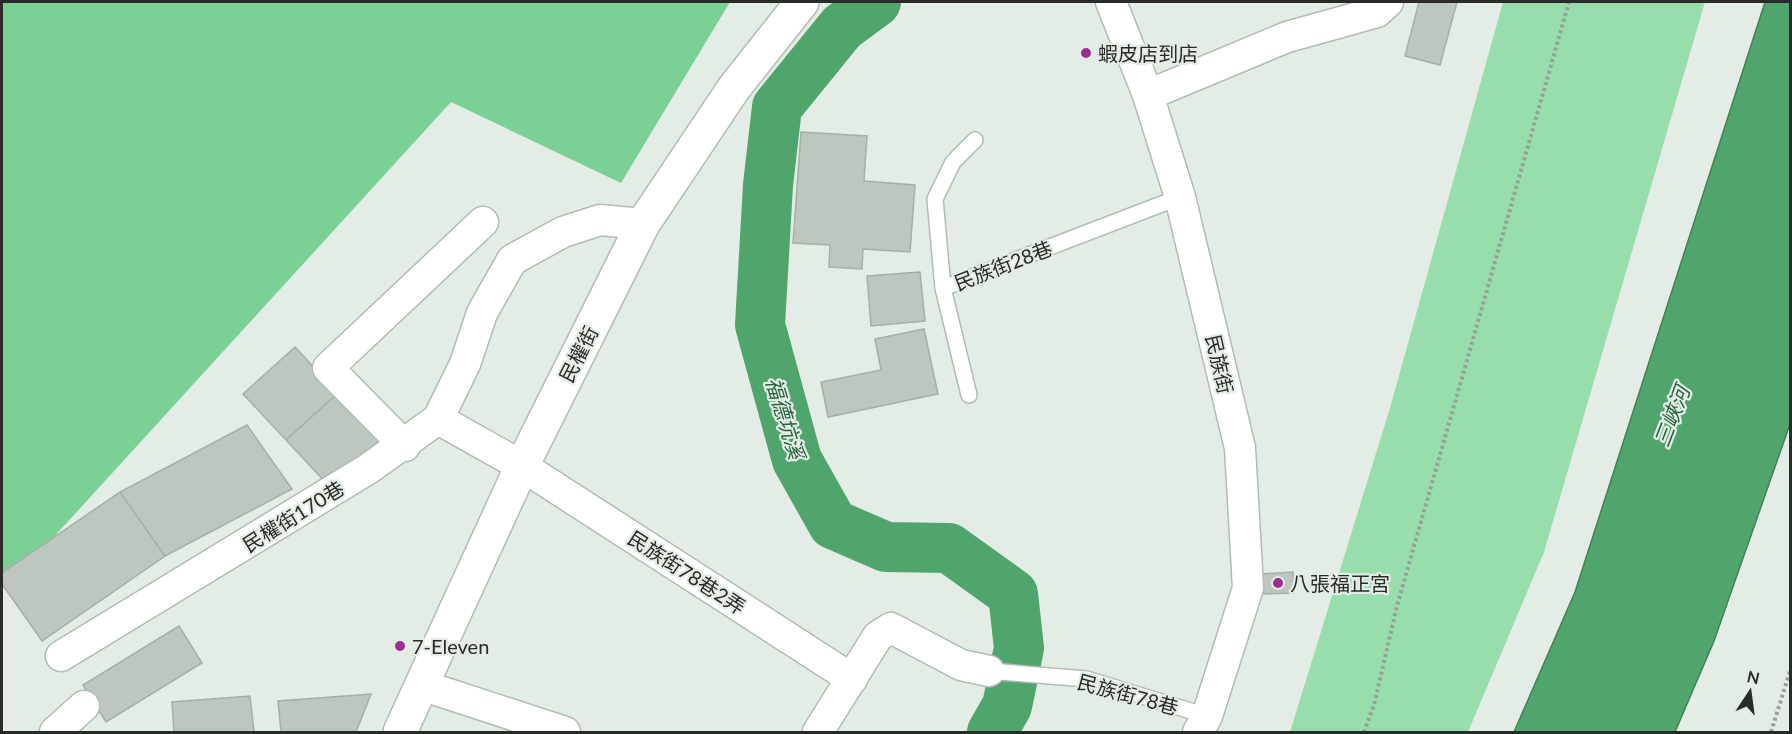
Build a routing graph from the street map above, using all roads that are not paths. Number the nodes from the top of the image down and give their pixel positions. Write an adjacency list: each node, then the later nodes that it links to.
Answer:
1 (802, 2): 8 (street, 民權街)
2 (1112, 2): 4 (street, 民族街)
3 (1388, 2): 4 (street)
4 (1148, 95): 6 (street, 民族街)
5 (975, 140): 9 (lane, 民族街28巷)
6 (1180, 197): 9 (lane, 民族街28巷); 19 (street, 民族街)
7 (483, 222): 12 (street)
8 (644, 224): 11 (street); 13 (street, 民權街)
9 (943, 288): 10 (lane)
10 (969, 395)
11 (438, 419): 12 (street, 民權街170巷); 13 (street)
12 (405, 446): 14 (street, 民權街170巷)
13 (522, 466): 16 (street, 民族街78巷2弄); 17 (street, 民權街)
14 (61, 656)
15 (988, 671): 16 (street); 19 (lane, 民族街78巷)
16 (852, 679): 23 (street)
17 (421, 685): 21 (street, 民權街); 22 (street)
18 (84, 706): 20 (street)
19 (1203, 724)
20 (55, 732)
21 (400, 732)
22 (565, 732)
23 (818, 732)

